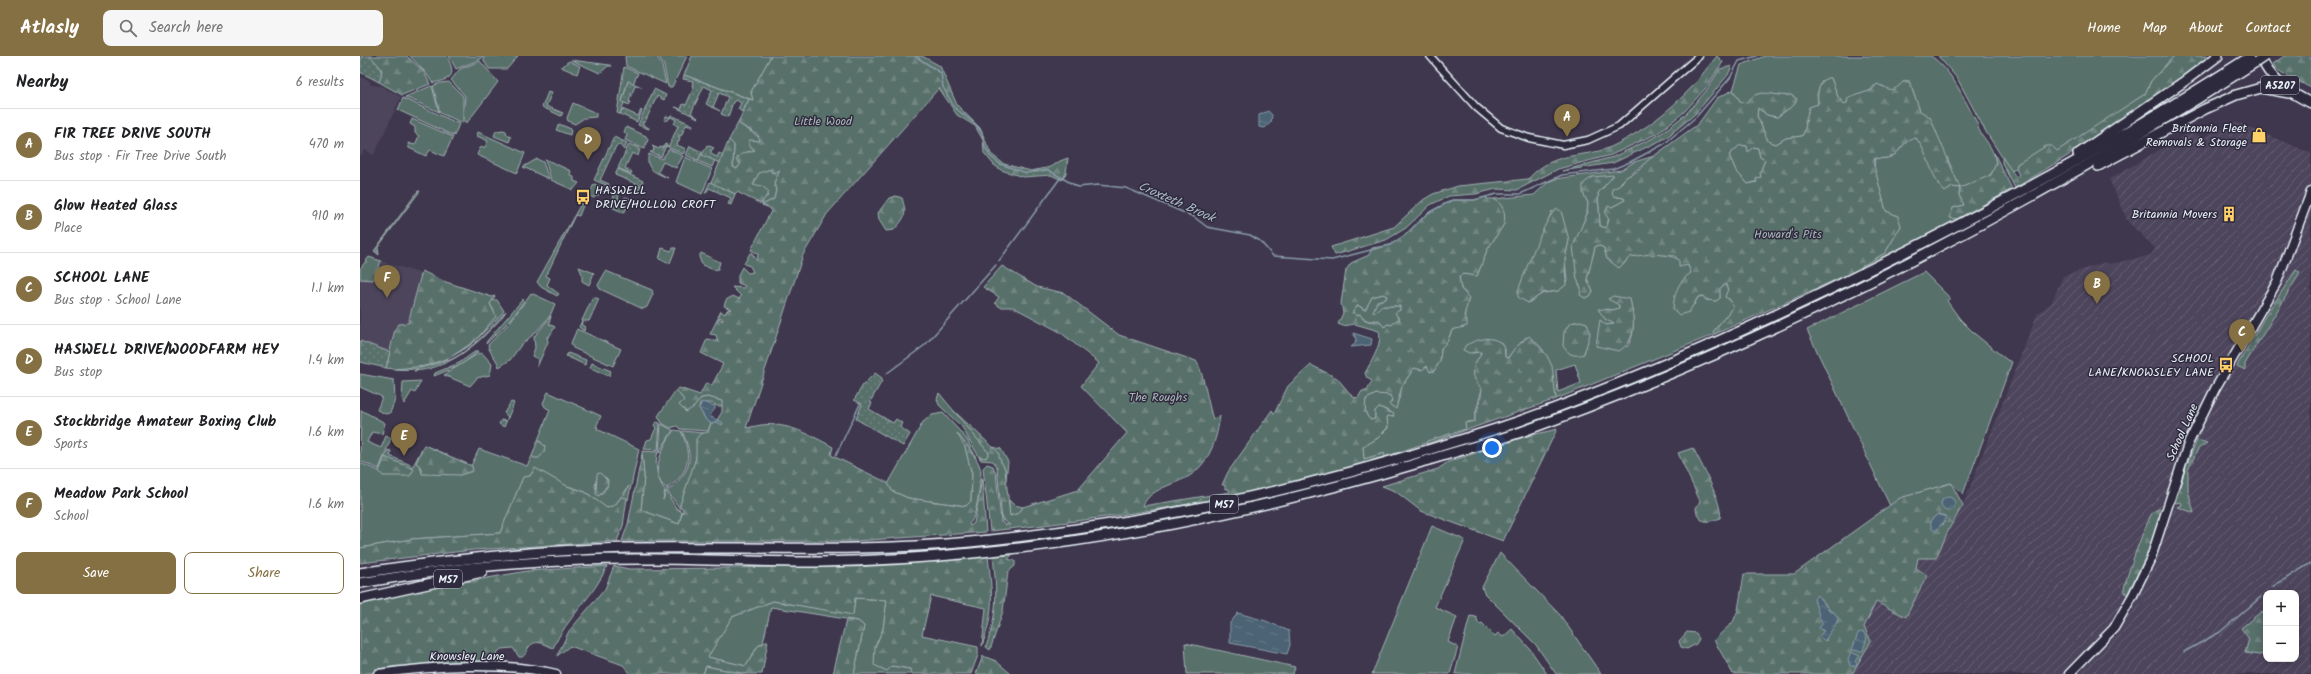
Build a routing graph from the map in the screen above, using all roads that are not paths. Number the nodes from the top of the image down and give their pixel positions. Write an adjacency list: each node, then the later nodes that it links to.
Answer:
1 (1430, 56): 2 (street)
2 (1699, 56)
3 (2218, 56): 8 (highway)
4 (2265, 56): 5 (highway, M57, bridge)
5 (2256, 58): 6 (highway, A5207); 8 (highway, M57); 9 (highway, M57)
6 (2289, 92): 7 (highway, A5207); 9 (highway)
7 (2311, 103)
8 (2029, 188): 12 (highway, M57)
9 (2046, 190): 11 (highway, M57)
10 (2311, 192): 17 (main road, School Lane)
11 (536, 562): 13 (highway, M57); 14 (highway, M57)
12 (360, 572)
13 (360, 583)
14 (360, 599)
15 (378, 674): 16 (main road, Knowsley Lane)
16 (556, 674)
17 (2069, 674)

